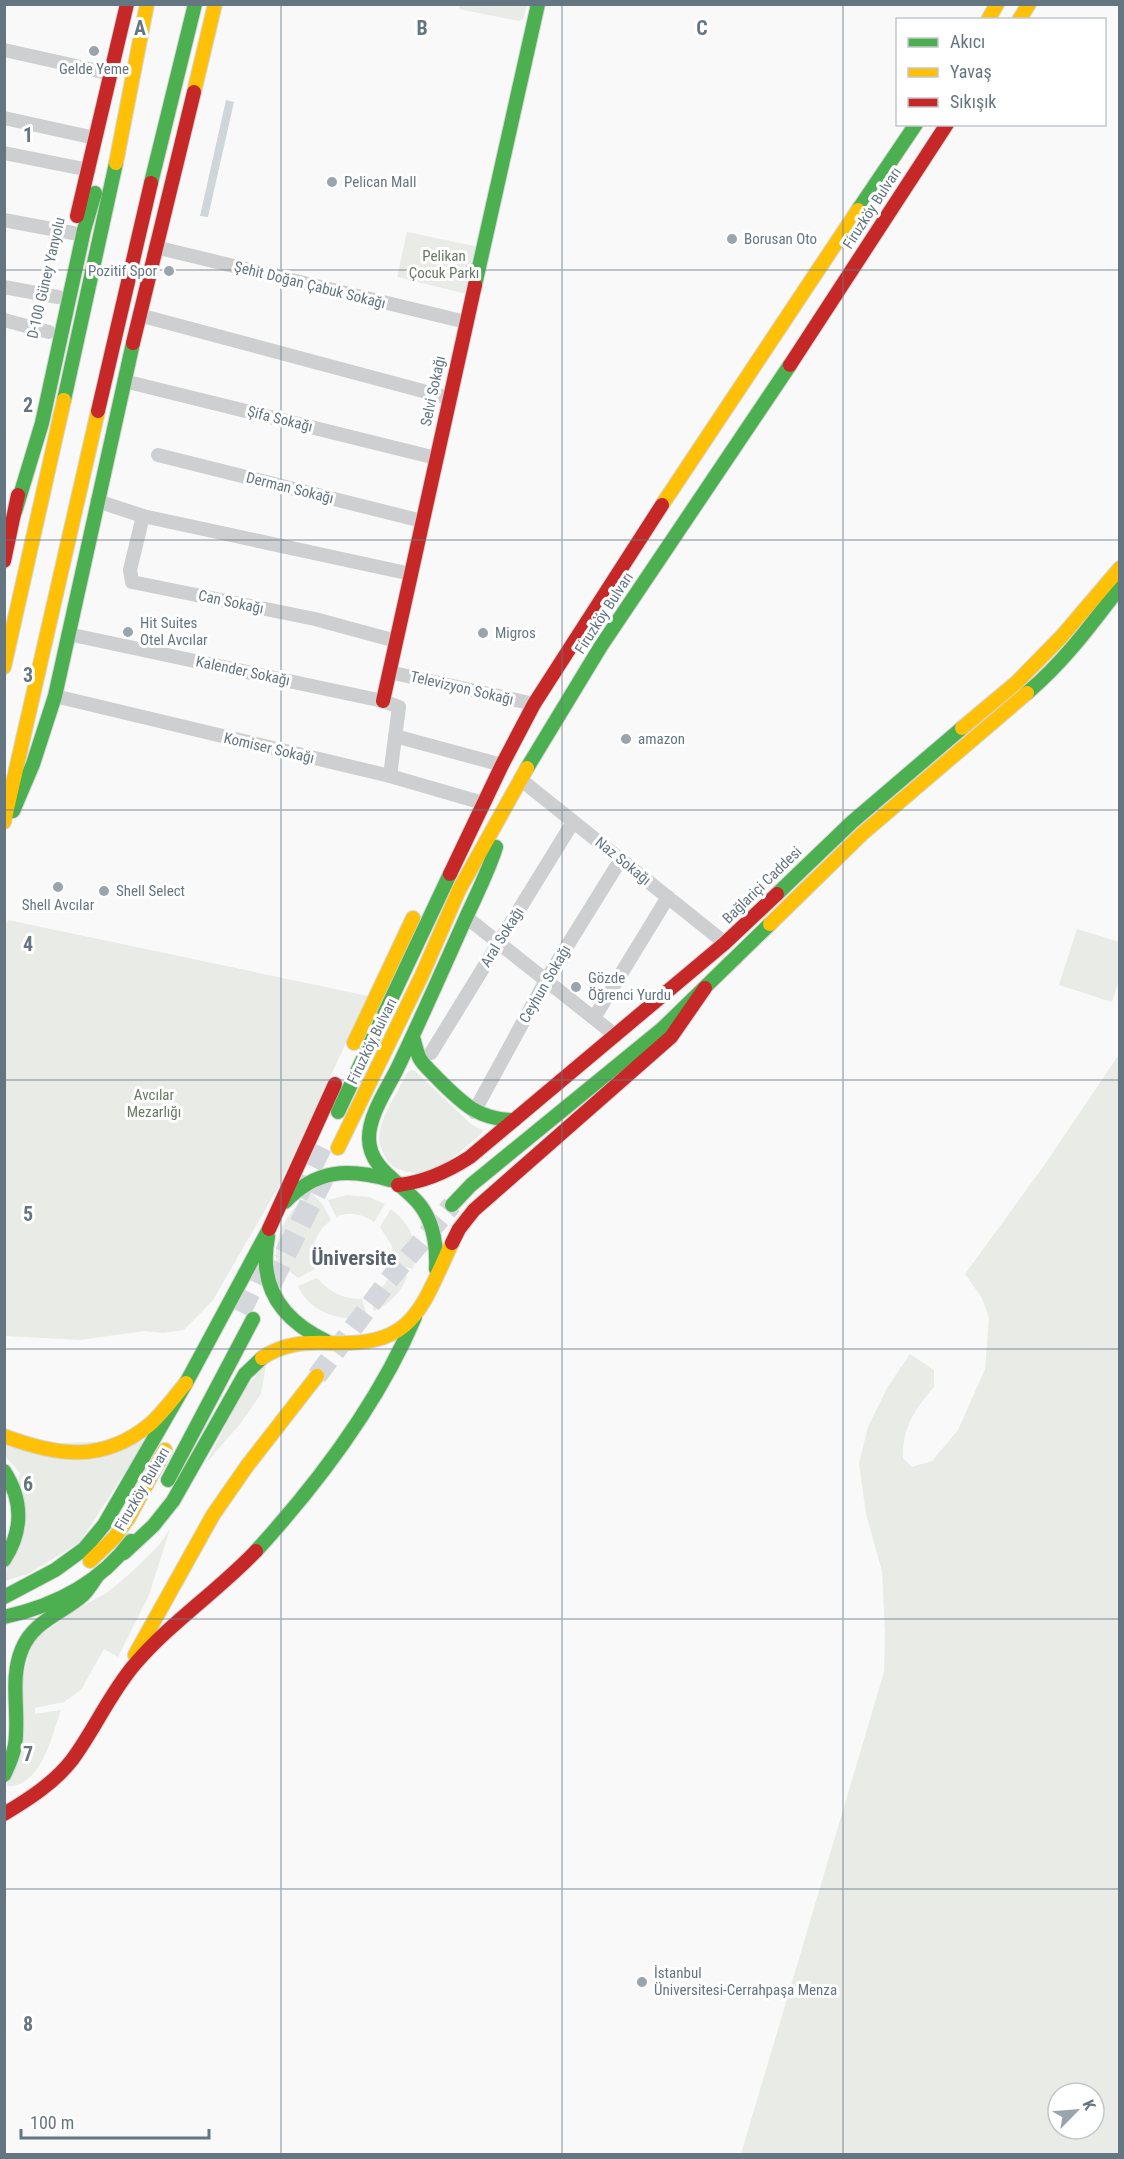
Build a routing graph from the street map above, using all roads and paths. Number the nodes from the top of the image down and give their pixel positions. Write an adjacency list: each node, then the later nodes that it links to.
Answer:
1 (127, 4): 13 (main road, D-100 Güney Yanyolu)
2 (147, 4): 14 (main road)
3 (195, 4): 59 (main road)
4 (215, 4): 23 (main road)
5 (538, 4): 29 (main road, Selvi Sokağı)
6 (997, 4): 9 (main road)
7 (1016, 4): 10 (main road)
8 (1029, 4): 11 (main road)
9 (989, 18)
10 (1008, 18)
11 (1020, 18)
12 (4, 50): 13 (street)
13 (112, 74): 18 (main road, D-100 Güney Yanyolu)
14 (126, 109): 37 (main road); 46 (main road)
15 (4, 118): 18 (street)
16 (915, 126): 26 (main road, Firuzköy Bulvarı)
17 (947, 126): 32 (main road, Firuzköy Bulvarı)
18 (95, 138): 20 (main road, D-100 Güney Yanyolu)
19 (4, 153): 20 (street)
20 (89, 170): 22 (main road, D-100 Güney Yanyolu)
21 (4, 220): 22 (street)
22 (73, 233): 25 (main road, D-100 Güney Yanyolu)
23 (155, 247): 27 (main road); 29 (street, Şehit Doğan Çabuk Sokağı)
24 (4, 287): 25 (street)
25 (58, 297): 30 (main road, D-100 Güney Yanyolu)
26 (805, 308): 32 (main road); 50 (main road, Firuzköy Bulvarı)
27 (139, 315): 31 (main road); 33 (street)
28 (4, 320): 30 (street)
29 (466, 322): 33 (main road, Selvi Sokağı)
30 (49, 332): 37 (main road, D-100 Güney Yanyolu)
31 (124, 381): 35 (street, Şifa Sokağı); 36 (main road)
32 (773, 390): 56 (main road, Firuzköy Bulvarı)
33 (448, 398): 35 (main road, Selvi Sokağı)
34 (158, 455): 39 (street, Derman Sokağı)
35 (436, 458): 39 (main road, Selvi Sokağı)
36 (97, 501): 38 (street); 44 (main road)
37 (10, 512): 40 (main road, D-100 Güney Yanyolu)
38 (143, 516): 42 (street); 45 (street, Can Sokağı)
39 (422, 521): 42 (main road, Selvi Sokağı)
40 (4, 561)
41 (1119, 568): 51 (main road, Bağlariçi Caddesi)
42 (411, 574): 45 (main road, Selvi Sokağı)
43 (1119, 587): 52 (main road)
44 (68, 634): 48 (main road); 49 (street, Kalender Sokağı)
45 (396, 641): 47 (main road, Selvi Sokağı)
46 (4, 668)
47 (389, 672): 49 (main road, Selvi Sokağı); 50 (street, Televizyon Sokağı)
48 (55, 696): 55 (street, Komiser Sokağı); 61 (main road)
49 (383, 701): 53 (street)
50 (534, 704): 54 (main road, Firuzköy Bulvarı)
51 (968, 722): 52 (main road); 66 (main road, Bağlariçi Caddesi)
52 (978, 735): 68 (main road)
53 (395, 736): 54 (street); 55 (street)
54 (502, 765): 58 (main road, Firuzköy Bulvarı)
55 (390, 776): 58 (street, Komiser Sokağı)
56 (520, 779): 57 (main road, Firuzköy Bulvarı); 60 (street, Naz Sokağı)
57 (512, 793): 64 (main road); 78 (main road, Firuzköy Bulvarı)
58 (483, 803): 73 (main road); 76 (main road, Firuzköy Bulvarı)
59 (4, 822)
60 (573, 822): 62 (street, Naz Sokağı); 65 (street, Aral Sokağı)
61 (4, 828)
62 (621, 860): 63 (street, Naz Sokağı); 67 (street, Ceyhun Sokağı)
63 (668, 897): 66 (street, Naz Sokağı); 69 (street)
64 (466, 917): 65 (street); 71 (main road)
65 (499, 942): 67 (street); 72 (street, Aral Sokağı)
66 (725, 943): 70 (main road, Bağlariçi Caddesi)
67 (546, 980): 69 (street); 75 (street, Ceyhun Sokağı)
68 (705, 988): 80 (main road); 82 (main road)
69 (594, 1018): 70 (street)
70 (615, 1035): 77 (main road, Bağlariçi Caddesi)
71 (413, 1037): 75 (main road); 79 (main road)
72 (431, 1053)
73 (348, 1055)
74 (339, 1076): 81 (main road)
75 (474, 1112): 77 (main road)
76 (334, 1120)
77 (514, 1120): 79 (main road, Bağlariçi Caddesi)
78 (338, 1148)
79 (394, 1183): 81 (main road); 82 (main road)
80 (452, 1205)
81 (274, 1219): 86 (main road); 88 (main road)
82 (435, 1280): 84 (main road)
83 (240, 1312): 89 (main road)
84 (415, 1317): 86 (main road); 100 (main road)
85 (253, 1319): 93 (main road, Firuzköy Bulvarı)
86 (327, 1342): 93 (main road)
87 (317, 1376): 100 (main road)
88 (186, 1383): 91 (main road); 98 (main road)
89 (190, 1404)
90 (173, 1435): 95 (main road, Firuzköy Bulvarı)
91 (4, 1436)
92 (4, 1471): 94 (main road)
93 (124, 1553): 96 (main road, Firuzköy Bulvarı)
94 (4, 1560)
95 (81, 1568)
96 (98, 1576): 99 (main road, Firuzköy Bulvarı); 101 (main road)
97 (68, 1578): 98 (main road)
98 (4, 1597)
99 (4, 1617)
100 (125, 1676): 102 (main road)
101 (4, 1775)
102 (4, 1814)

